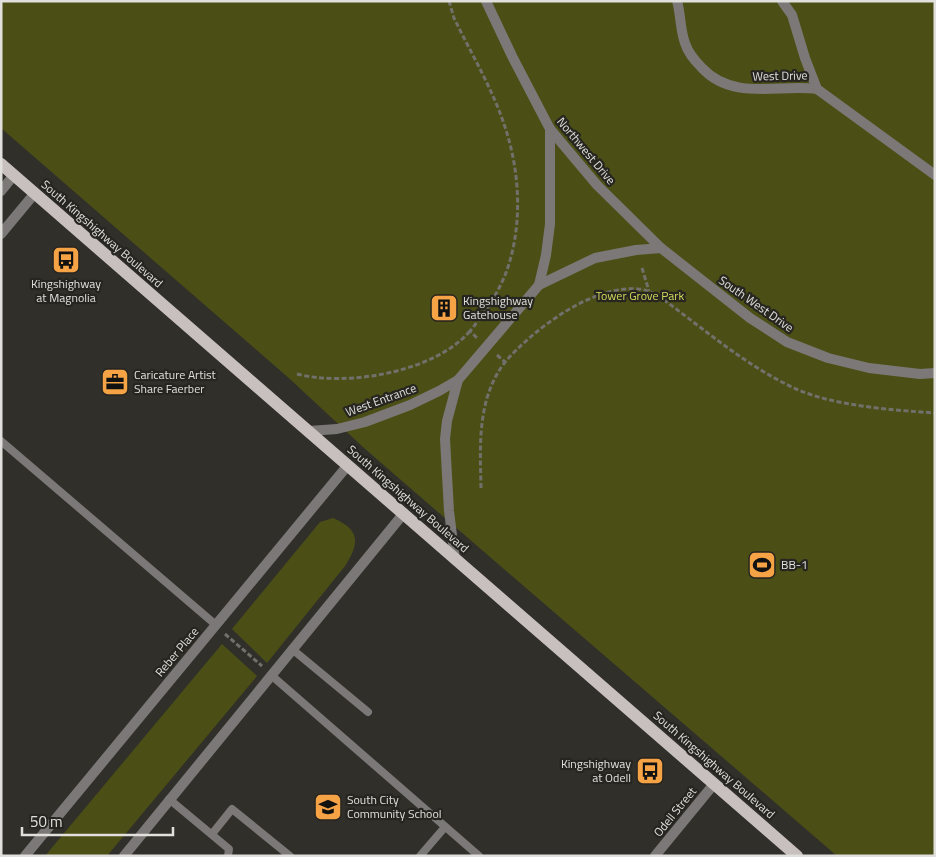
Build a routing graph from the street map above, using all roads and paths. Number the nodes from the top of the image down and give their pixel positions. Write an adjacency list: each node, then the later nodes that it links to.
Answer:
1 (449, 1): 17 (path)
2 (486, 1): 6 (street, Northwest Drive)
3 (676, 1): 5 (street, West Drive)
4 (782, 1): 5 (street, West Drive)
5 (817, 89): 9 (street, West Drive)
6 (550, 129): 13 (street, Northwest Drive); 15 (street, West Entrance)
7 (1, 164): 8 (main road, South Kingshighway Boulevard)
8 (14, 175): 10 (street); 11 (main road, South Kingshighway Boulevard)
9 (935, 176)
10 (1, 191)
11 (35, 193): 12 (street); 25 (main road, South Kingshighway Boulevard)
12 (1, 234)
13 (661, 248): 15 (street, West Entrance); 21 (street, South West Drive)
14 (642, 268): 16 (path)
15 (539, 285): 23 (street, West Entrance)
16 (649, 291): 20 (path); 24 (path)
17 (470, 331): 18 (path); 22 (path)
18 (475, 336)
19 (500, 358): 20 (path)
20 (505, 362): 28 (path)
21 (935, 373)
22 (297, 374)
23 (458, 380): 25 (street, West Entrance); 30 (street, West Entrance)
24 (935, 413)
25 (309, 431): 27 (main road, South Kingshighway Boulevard)
26 (1, 442): 31 (lane)
27 (348, 465): 29 (main road, South Kingshighway Boulevard); 31 (street, Reber Place)
28 (481, 488)
29 (404, 513): 30 (main road, South Kingshighway Boulevard); 32 (street)
30 (455, 559): 35 (main road, South Kingshighway Boulevard)
31 (216, 625): 33 (path); 39 (street, Reber Place)
32 (292, 649): 33 (street); 34 (lane)
33 (271, 675): 36 (street); 37 (lane)
34 (368, 712)
35 (714, 784): 45 (street, Odell Street); 46 (main road, South Kingshighway Boulevard)
36 (169, 800): 38 (lane); 40 (street)
37 (445, 827): 43 (lane); 44 (lane)
38 (212, 834): 41 (lane); 42 (lane)
39 (25, 856)
40 (124, 856)
41 (228, 856)
42 (290, 856)
43 (420, 856)
44 (479, 856)
45 (655, 856)
46 (797, 856)

